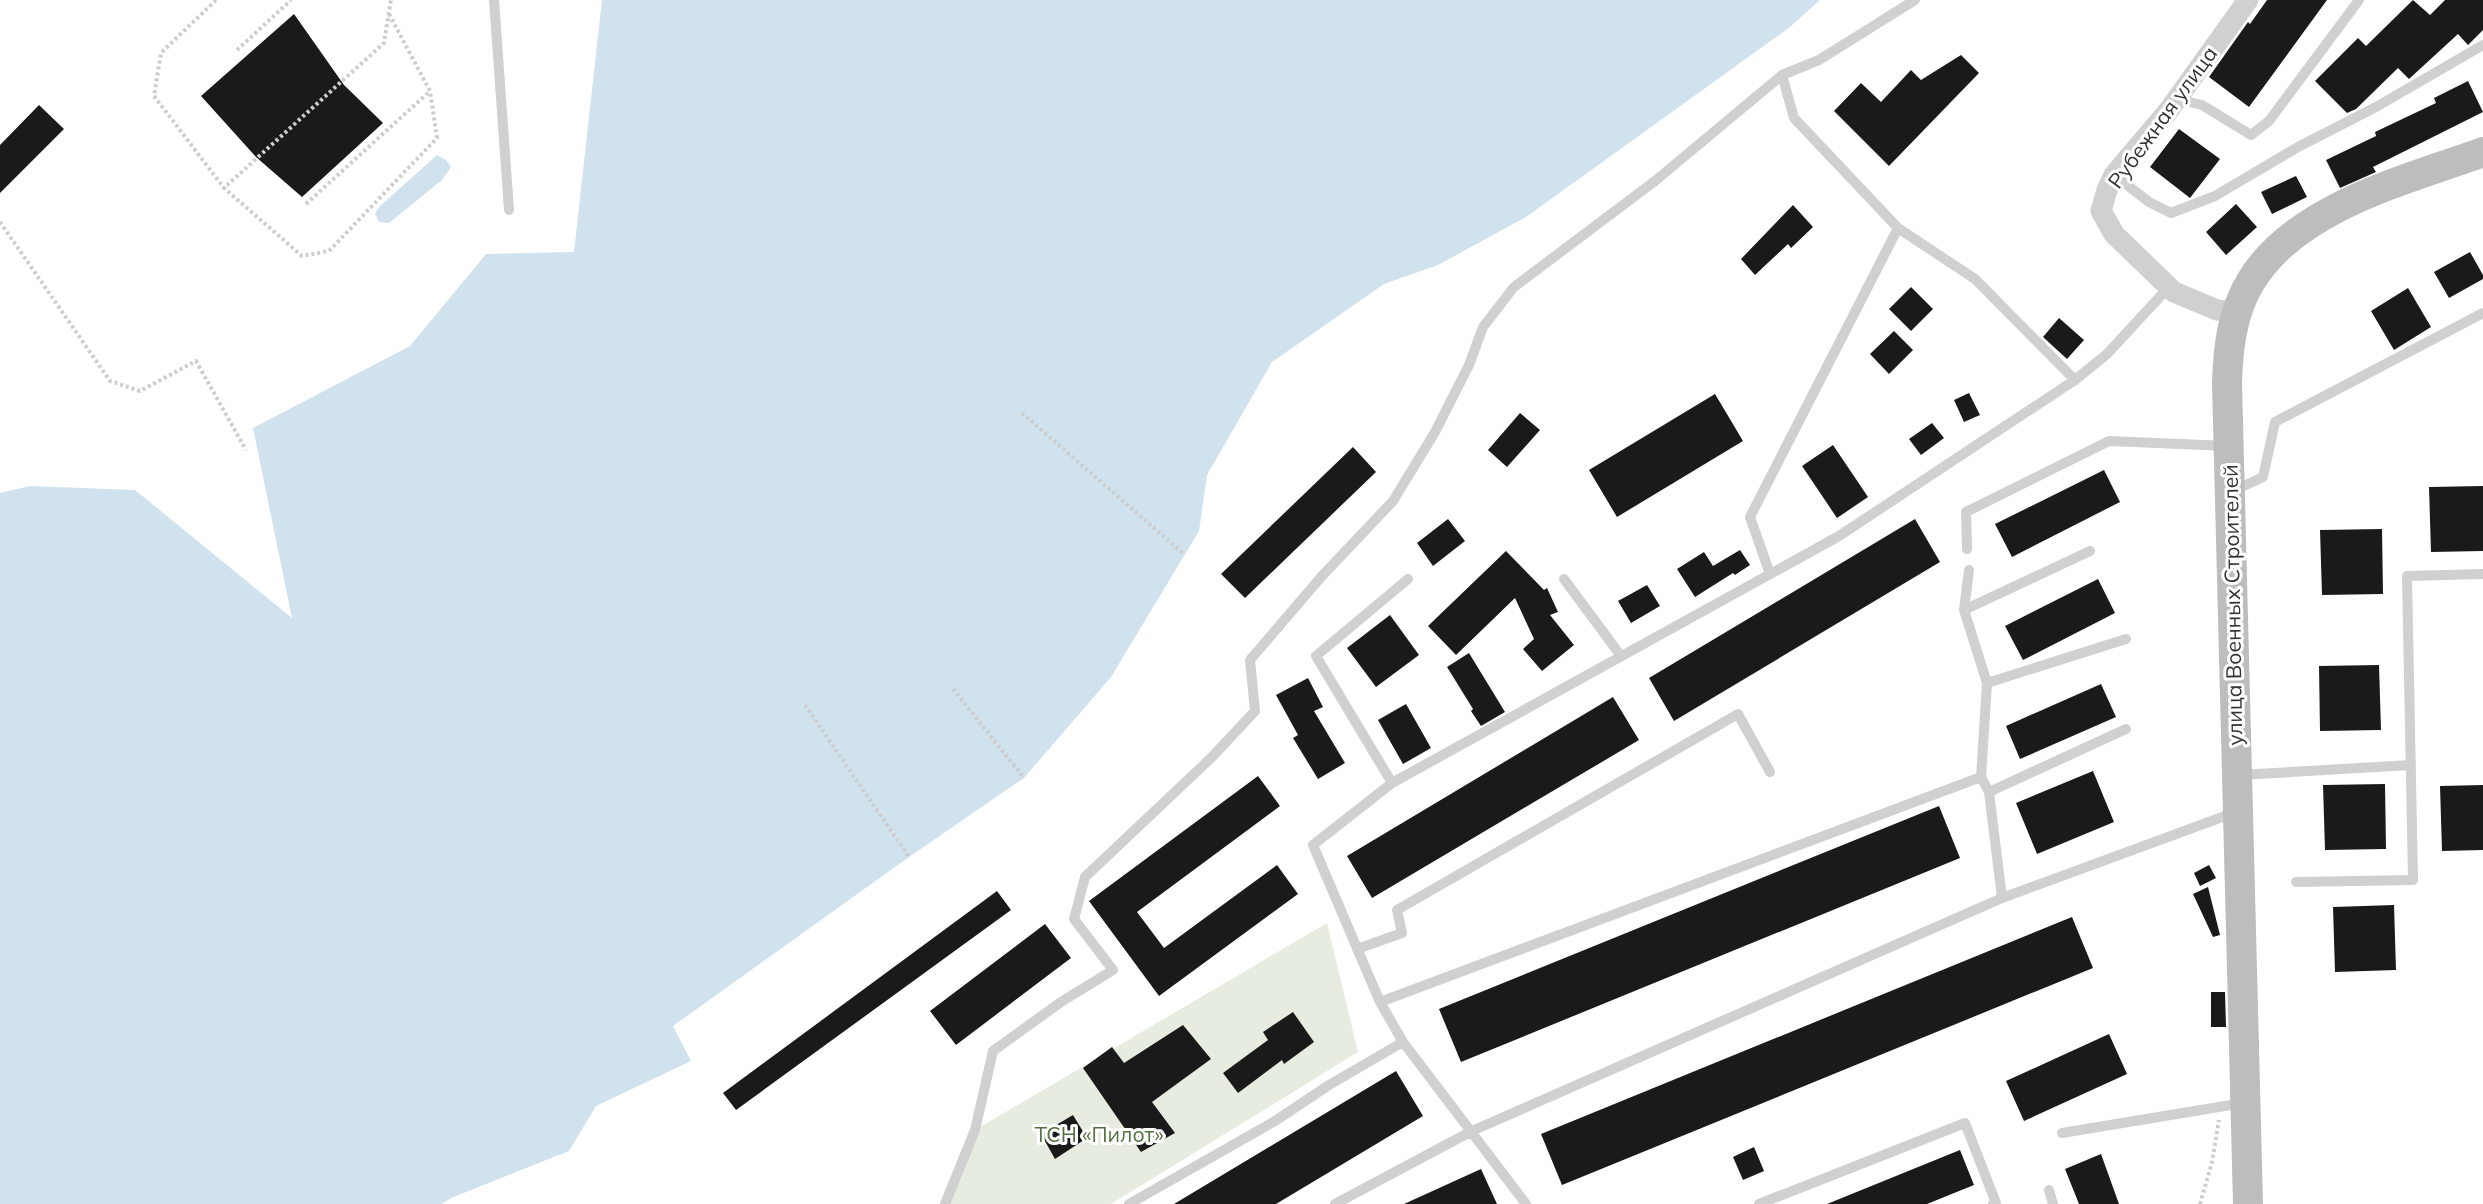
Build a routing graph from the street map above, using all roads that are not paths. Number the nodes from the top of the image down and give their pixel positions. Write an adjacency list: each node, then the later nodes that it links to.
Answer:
1 (494, 0): 10 (lane)
2 (1915, 0): 6 (lane)
3 (2248, 0): 7 (street, Рубежная улица)
4 (2359, 0): 7 (lane)
5 (2483, 45): 9 (lane)
6 (1782, 75): 11 (lane); 46 (lane)
7 (2177, 99): 9 (street, Рубежная улица)
8 (2483, 152): 13 (main road, улица Военных Строителей)
9 (2114, 175): 12 (street, Рубежная улица)
10 (509, 210)
11 (1898, 228): 15 (lane); 21 (lane)
12 (2168, 288): 13 (street, Рубежная улица); 15 (lane)
13 (2236, 312): 16 (main road, улица Военных Строителей)
14 (2483, 313): 17 (lane)
15 (2075, 380): 21 (lane)
16 (2228, 446): 17 (main road, улица Военных Строителей); 18 (lane)
17 (2230, 493): 32 (main road, улица Военных Строителей)
18 (1967, 549)
19 (2090, 551): 25 (lane)
20 (1969, 570): 25 (lane)
21 (1770, 574): 27 (lane)
22 (2483, 574): 30 (lane)
23 (1408, 579): 34 (lane)
24 (1564, 579): 27 (lane)
25 (1964, 610): 28 (lane)
26 (2126, 639): 28 (lane)
27 (1621, 656): 34 (lane)
28 (1987, 683): 33 (lane)
29 (2126, 729): 35 (lane)
30 (2411, 765): 32 (lane); 37 (lane)
31 (1770, 772): 39 (lane)
32 (2236, 775): 36 (main road, улица Военных Строителей)
33 (1981, 777): 35 (lane); 40 (lane)
34 (1392, 783): 39 (lane)
35 (1989, 792): 38 (lane)
36 (2236, 812): 38 (lane); 42 (main road, улица Военных Строителей)
37 (2296, 882)
38 (2002, 898): 43 (lane)
39 (1358, 949): 40 (lane)
40 (1380, 1002): 41 (lane)
41 (1403, 1042): 43 (lane); 47 (lane)
42 (2234, 1104): 44 (lane); 53 (main road, улица Военных Строителей)
43 (1472, 1131): 48 (lane); 49 (lane)
44 (2062, 1133)
45 (2049, 1190): 52 (lane)
46 (945, 1204)
47 (1129, 1204)
48 (1335, 1204)
49 (1526, 1204)
50 (1759, 1204): 51 (lane)
51 (1993, 1204)
52 (2053, 1204)
53 (2248, 1204)

